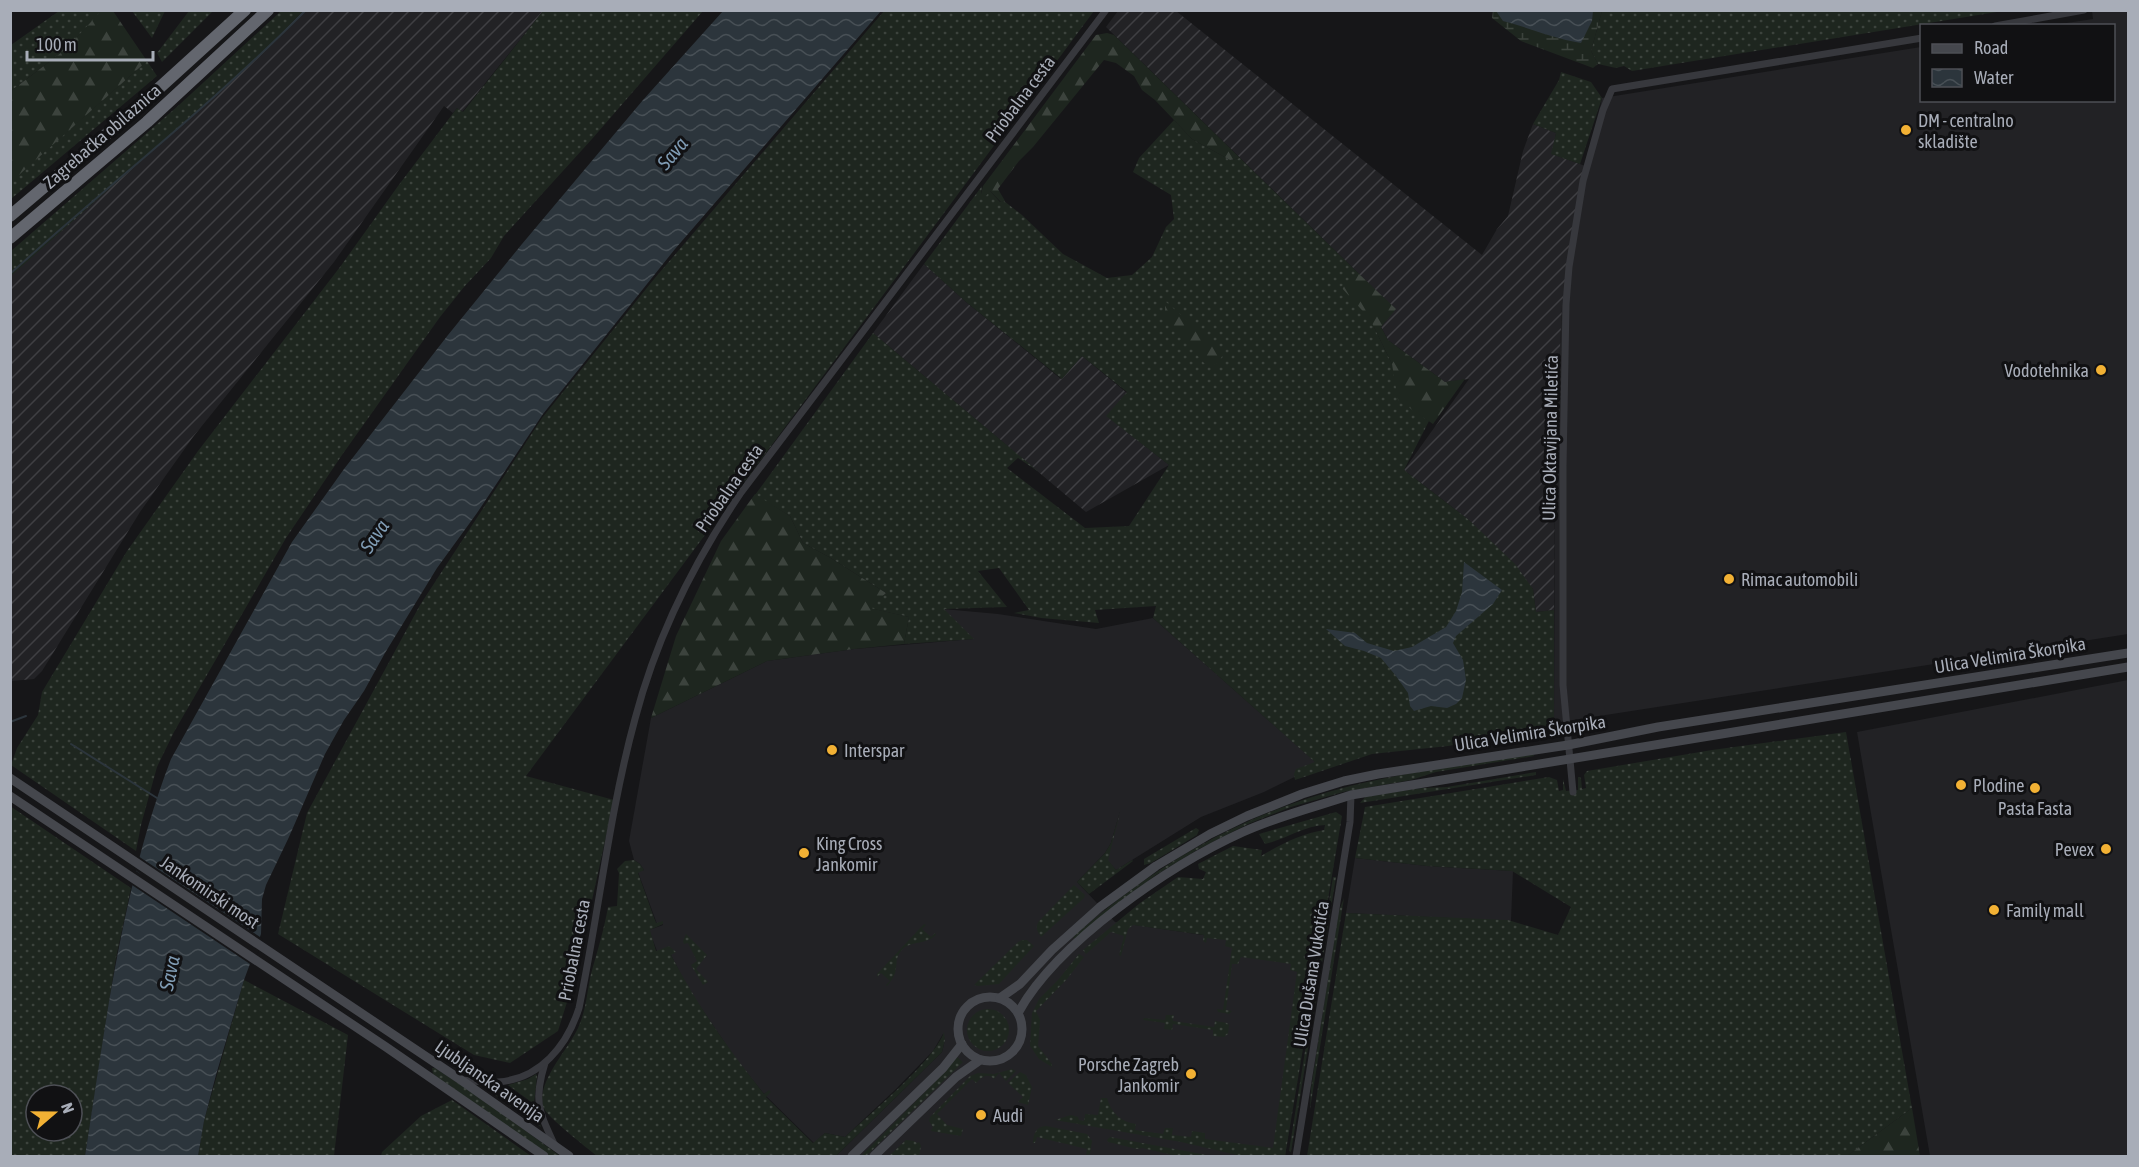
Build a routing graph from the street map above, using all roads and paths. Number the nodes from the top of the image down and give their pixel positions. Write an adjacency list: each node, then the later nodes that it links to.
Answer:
1 (245, 10): 7 (highway, Zagrebačka obilaznica)
2 (268, 10): 8 (highway, Zagrebačka obilaznica)
3 (1106, 10): 23 (street, Priobalna cesta)
4 (2084, 10): 5 (street)
5 (2006, 24)
6 (1920, 38): 11 (street, Ulica Oktavijana Miletića)
7 (10, 216)
8 (10, 238)
9 (2128, 653): 11 (main road, Ulica Velimira Škorpika)
10 (2128, 667): 12 (main road, Ulica Velimira Škorpika)
11 (1568, 745): 12 (street, Ulica Oktavijana Miletića); 17 (main road, Ulica Velimira Škorpika)
12 (1569, 760): 14 (street, Ulica Oktavijana Miletića); 15 (main road, Ulica Velimira Škorpika)
13 (10, 778): 19 (main road, Jankomirski most)
14 (1573, 792)
15 (1351, 795): 18 (main road, Ulica Velimira Škorpika); 30 (street, Ulica Dušana Vukotića)
16 (10, 796): 21 (main road, Jankomirski most)
17 (1000, 998): 18 (main road); 20 (main road)
18 (1018, 1013): 22 (main road)
19 (392, 1033): 24 (main road, Ljubljanska avenija)
20 (962, 1044): 22 (main road); 28 (main road)
21 (384, 1046): 26 (main road, Ljubljanska avenija)
22 (980, 1060): 29 (main road)
23 (545, 1064): 24 (street, Priobalna cesta); 25 (street, Priobalna cesta)
24 (461, 1080): 25 (main road, Ljubljanska avenija)
25 (555, 1146): 27 (main road, Ljubljanska avenija)
26 (544, 1156)
27 (569, 1156)
28 (854, 1156)
29 (876, 1156)
30 (1296, 1156)

